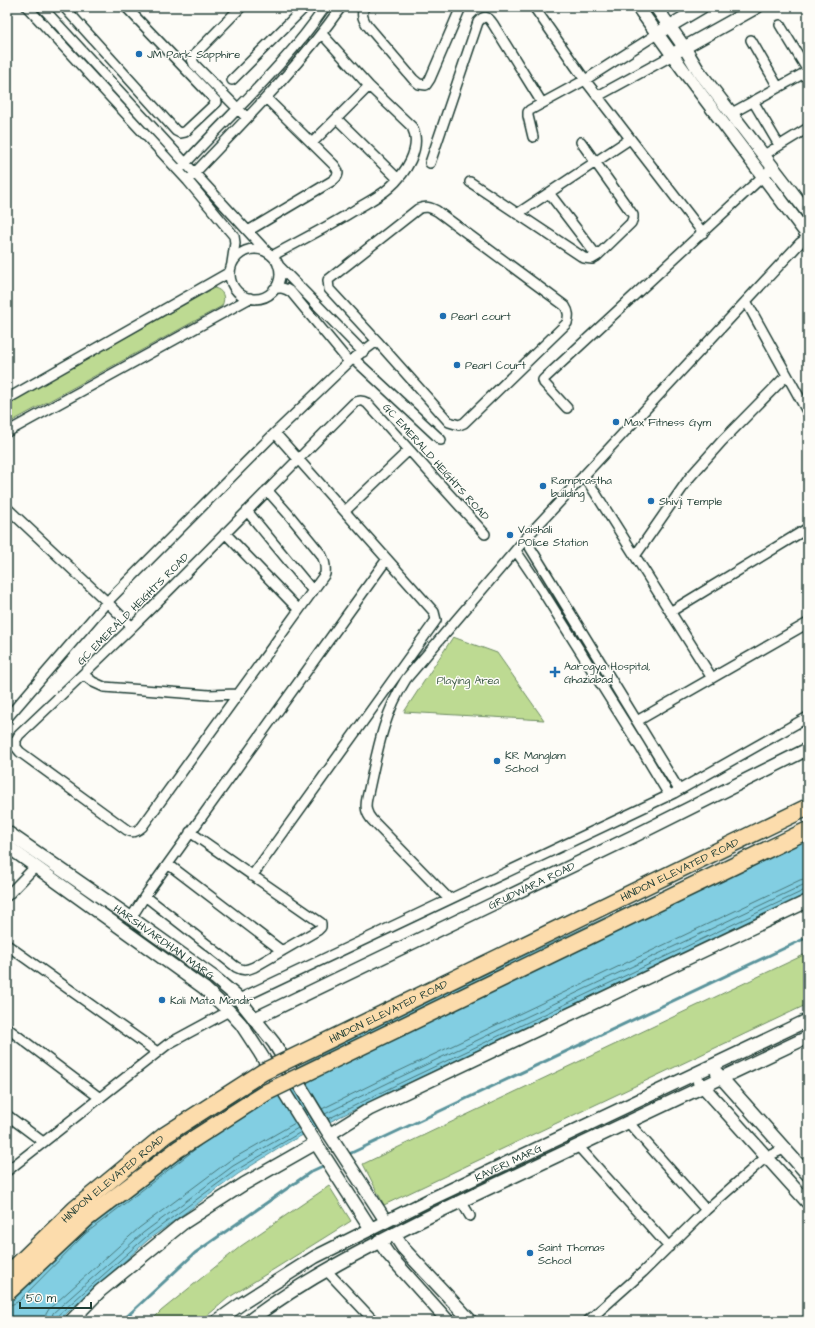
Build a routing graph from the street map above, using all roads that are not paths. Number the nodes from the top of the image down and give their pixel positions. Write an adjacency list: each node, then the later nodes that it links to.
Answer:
1 (27, 7): 47 (street)
2 (42, 7): 44 (street)
3 (64, 7): 4 (street)
4 (126, 7)
5 (241, 7): 32 (street)
6 (305, 7): 24 (street)
7 (325, 7): 32 (street)
8 (341, 7): 18 (street)
9 (364, 7): 10 (street)
10 (461, 7)
11 (534, 7): 25 (street)
12 (638, 7): 19 (street)
13 (656, 7): 16 (street)
14 (702, 7): 16 (street)
15 (757, 7): 21 (street)
16 (668, 25): 19 (street); 21 (street)
17 (780, 25): 23 (street)
18 (322, 34): 26 (street); 29 (street)
19 (657, 34): 22 (street); 25 (street)
20 (751, 40): 27 (street)
21 (684, 47): 22 (street); 33 (street)
22 (673, 55): 28 (street); 49 (street)
23 (808, 71): 27 (street)
24 (232, 80)
25 (585, 80): 28 (street); 31 (street)
26 (369, 86): 35 (street); 50 (street)
27 (778, 87): 30 (street)
28 (598, 96): 38 (street)
29 (266, 98): 34 (street); 40 (street)
30 (753, 101): 33 (street); 41 (street)
31 (542, 103): 37 (street); 45 (street)
32 (238, 109): 34 (street); 44 (street)
33 (732, 113): 42 (street)
34 (247, 118): 48 (street)
35 (337, 119): 40 (street); 50 (street)
36 (808, 128): 41 (street)
37 (533, 137)
38 (630, 139): 43 (street); 57 (street)
39 (581, 142): 43 (street)
40 (312, 143): 56 (street)
41 (779, 145): 42 (street)
42 (764, 155): 46 (street)
43 (595, 162): 53 (street); 60 (street)
44 (186, 163): 47 (street); 48 (street)
45 (430, 163)
46 (773, 168): 49 (street); 54 (street)
47 (179, 171): 51 (street)
48 (194, 174): 51 (street); 56 (street)
49 (764, 177): 57 (street); 58 (street)
50 (398, 179): 59 (street)
51 (188, 181): 62 (street)
52 (470, 182): 55 (street)
53 (549, 193): 55 (street); 60 (street)
54 (806, 207)
55 (517, 214): 60 (street)
56 (248, 231): 59 (street)
57 (703, 233): 71 (street)
58 (808, 236): 65 (street)
59 (270, 254): 61 (street); 62 (street)
60 (597, 256)
61 (278, 265): 63 (street); 67 (street)
62 (231, 268): 64 (street); 70 (street)
63 (274, 290): 64 (street); 68 (street)
64 (250, 298): 73 (street)
65 (746, 301): 69 (street); 78 (street)
66 (377, 342): 66 (street); 67 (street)
67 (363, 352): 68 (street)
68 (352, 360): 74 (street); 75 (street)
69 (787, 375): 72 (street); 86 (street)
70 (7, 399)
71 (567, 408)
72 (808, 413)
73 (7, 432)
74 (275, 433): 77 (street); 89 (street)
75 (441, 440)
76 (409, 450): 77 (street, GC EMERALD HEIGHTS ROAD); 82 (street); 85 (street, GC EMERALD HEIGHTS ROAD)
77 (298, 459): 79 (street, GC EMERALD HEIGHTS ROAD); 82 (street)
78 (584, 475): 86 (street); 99 (street)
79 (267, 490): 81 (street, GC EMERALD HEIGHTS ROAD); 88 (street)
80 (7, 508): 89 (street)
81 (247, 511): 84 (street, GC EMERALD HEIGHTS ROAD); 88 (street)
82 (345, 511): 87 (street)
83 (808, 528): 91 (street)
84 (225, 533): 90 (street); 93 (street, GC EMERALD HEIGHTS ROAD)
85 (485, 534)
86 (635, 556): 91 (street)
87 (387, 559): 106 (street); 110 (street)
88 (313, 591): 90 (street)
89 (107, 602): 93 (street); 98 (street)
90 (299, 610): 96 (street)
91 (670, 612): 95 (street)
92 (808, 623): 95 (street)
93 (132, 627): 94 (street, GC EMERALD HEIGHTS ROAD)
94 (83, 674): 96 (street, GC EMERALD HEIGHTS ROAD); 96 (street)
95 (712, 678): 99 (street)
96 (237, 694)
97 (808, 717): 101 (street)
98 (7, 718)
99 (637, 722): 101 (street)
100 (808, 749): 120 (street, GRUDWARA ROAD)
101 (679, 790): 102 (street)
102 (669, 795): 113 (street); 113 (street)
103 (808, 807): 150 (highway, HINDON ELEVATED ROAD, bridge)
104 (808, 830): 151 (highway, HINDON ELEVATED ROAD, bridge)
105 (7, 832): 115 (street, HARSHVARDHAN MARG)
106 (190, 832): 108 (street); 110 (street)
107 (7, 846): 109 (street, HARSHVARDHAN MARG)
108 (168, 864): 112 (street); 117 (street)
109 (36, 866): 111 (street); 119 (street, HARSHVARDHAN MARG)
110 (252, 876): 117 (street)
111 (7, 896)
112 (145, 896): 115 (street); 117 (street)
113 (450, 899): 118 (street)
114 (808, 901): 132 (street)
115 (131, 918): 118 (street, HARSHVARDHAN MARG)
116 (7, 946): 124 (street)
117 (282, 951)
118 (239, 999): 120 (street, HARSHVARDHAN MARG)
119 (229, 1011): 124 (street); 134 (street, HARSHVARDHAN MARG, bridge)
120 (254, 1019): 132 (street, HARSHVARDHAN MARG, bridge)
121 (808, 1020): 125 (street, KAVERI MARG)
122 (7, 1028): 129 (street)
123 (808, 1037): 127 (street, KAVERI MARG)
124 (157, 1052): 129 (street)
125 (711, 1066): 126 (street, KAVERI MARG); 127 (street)
126 (692, 1075): 128 (street); 144 (street, KAVERI MARG)
127 (722, 1078): 128 (street, KAVERI MARG); 136 (street)
128 (703, 1087): 131 (street, KAVERI MARG); 137 (street)
129 (100, 1098): 133 (street)
130 (7, 1115): 133 (street)
131 (628, 1122): 135 (street, KAVERI MARG); 142 (street)
132 (328, 1131): 144 (street, HARSHVARDHAN MARG)
133 (43, 1142): 138 (street)
134 (317, 1144): 145 (street, HARSHVARDHAN MARG); 152 (street)
135 (578, 1146): 140 (street, KAVERI MARG); 148 (street)
136 (784, 1149): 137 (street); 139 (street)
137 (766, 1157): 141 (street); 142 (street)
138 (7, 1171)
139 (808, 1175)
140 (461, 1201): 143 (street); 146 (street, KAVERI MARG)
141 (808, 1202)
142 (706, 1210): 148 (street)
143 (470, 1216)
144 (386, 1221): 145 (street, KAVERI MARG)
145 (371, 1229): 153 (street, KAVERI MARG)
146 (394, 1234): 147 (street, KAVERI MARG); 157 (street)
147 (379, 1241): 149 (street, KAVERI MARG); 156 (street)
148 (669, 1247): 158 (street)
149 (326, 1270): 154 (street, KAVERI MARG); 155 (street)
150 (7, 1275)
151 (7, 1293)
152 (71, 1321)
153 (217, 1321)
154 (250, 1321)
155 (374, 1321)
156 (448, 1321)
157 (471, 1321)
158 (588, 1321)

